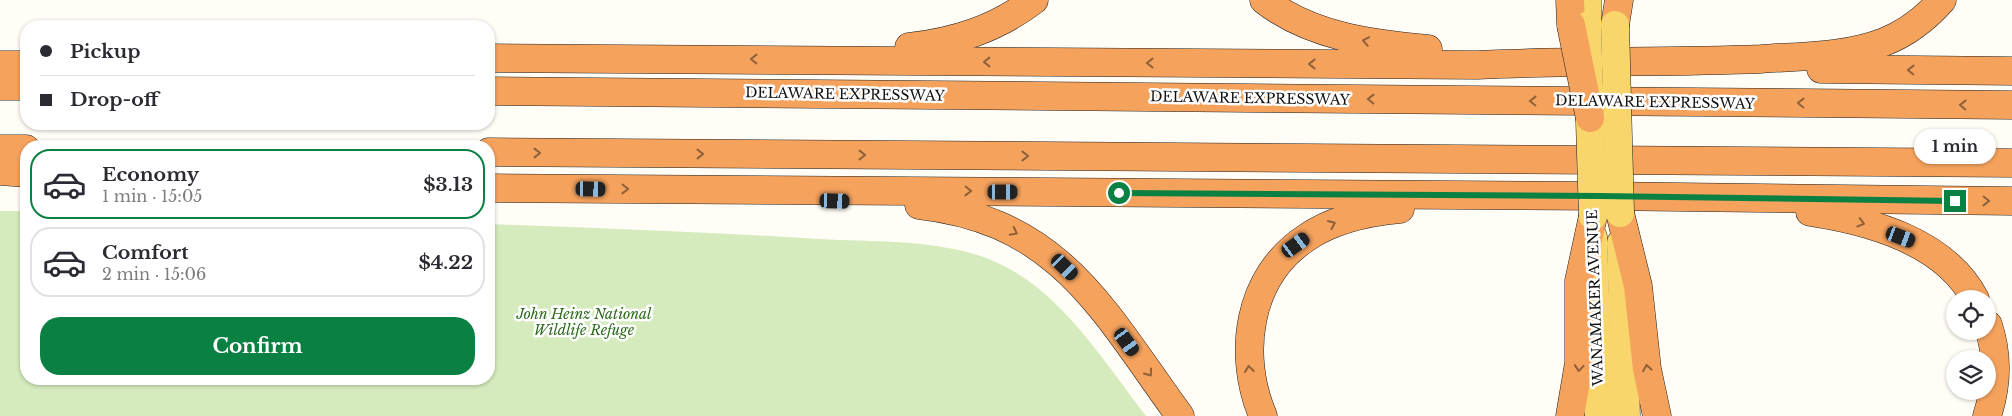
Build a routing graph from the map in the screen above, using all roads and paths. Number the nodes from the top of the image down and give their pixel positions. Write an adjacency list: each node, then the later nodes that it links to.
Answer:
1 (1034, 0): 7 (highway)
2 (1264, 0): 8 (highway, one-way to 2)
3 (1942, 0): 9 (highway)
4 (1616, 8): 29 (main road, WANAMAKER AVENUE, bridge)
5 (1578, 13): 17 (highway, bridge)
6 (495, 58): 7 (highway, one-way to 6)
7 (802, 60): 8 (highway, one-way to 7)
8 (1536, 62): 9 (highway)
9 (1698, 62): 12 (highway, one-way to 9)
10 (20, 65): 11 (highway)
11 (0, 66)
12 (2012, 71)
13 (0, 86): 14 (highway)
14 (20, 86)
15 (495, 91): 16 (highway, DELAWARE EXPRESSWAY, one-way to 15)
16 (2012, 105)
17 (1590, 118): 30 (main road, WANAMAKER AVENUE, bridge)
18 (0, 149): 19 (highway)
19 (20, 149)
20 (495, 152): 21 (highway, one-way to 21)
21 (2012, 163)
22 (0, 171): 23 (highway)
23 (20, 173)
24 (495, 188): 25 (highway, one-way to 25)
25 (779, 190): 26 (highway, one-way to 26); 33 (highway, one-way to 33)
26 (1526, 197): 27 (highway); 34 (highway, one-way to 26)
27 (1709, 198): 28 (highway, one-way to 28); 31 (highway, one-way to 31)
28 (2012, 201)
29 (1620, 213): 37 (main road, WANAMAKER AVENUE); 38 (highway, one-way to 29)
30 (1592, 216): 35 (highway, one-way to 35); 36 (main road, WANAMAKER AVENUE)
31 (1969, 290)
32 (1992, 340): 39 (highway)
33 (1180, 416)
34 (1263, 416)
35 (1570, 416)
36 (1599, 416)
37 (1626, 416)
38 (1656, 416)
39 (1987, 416)

